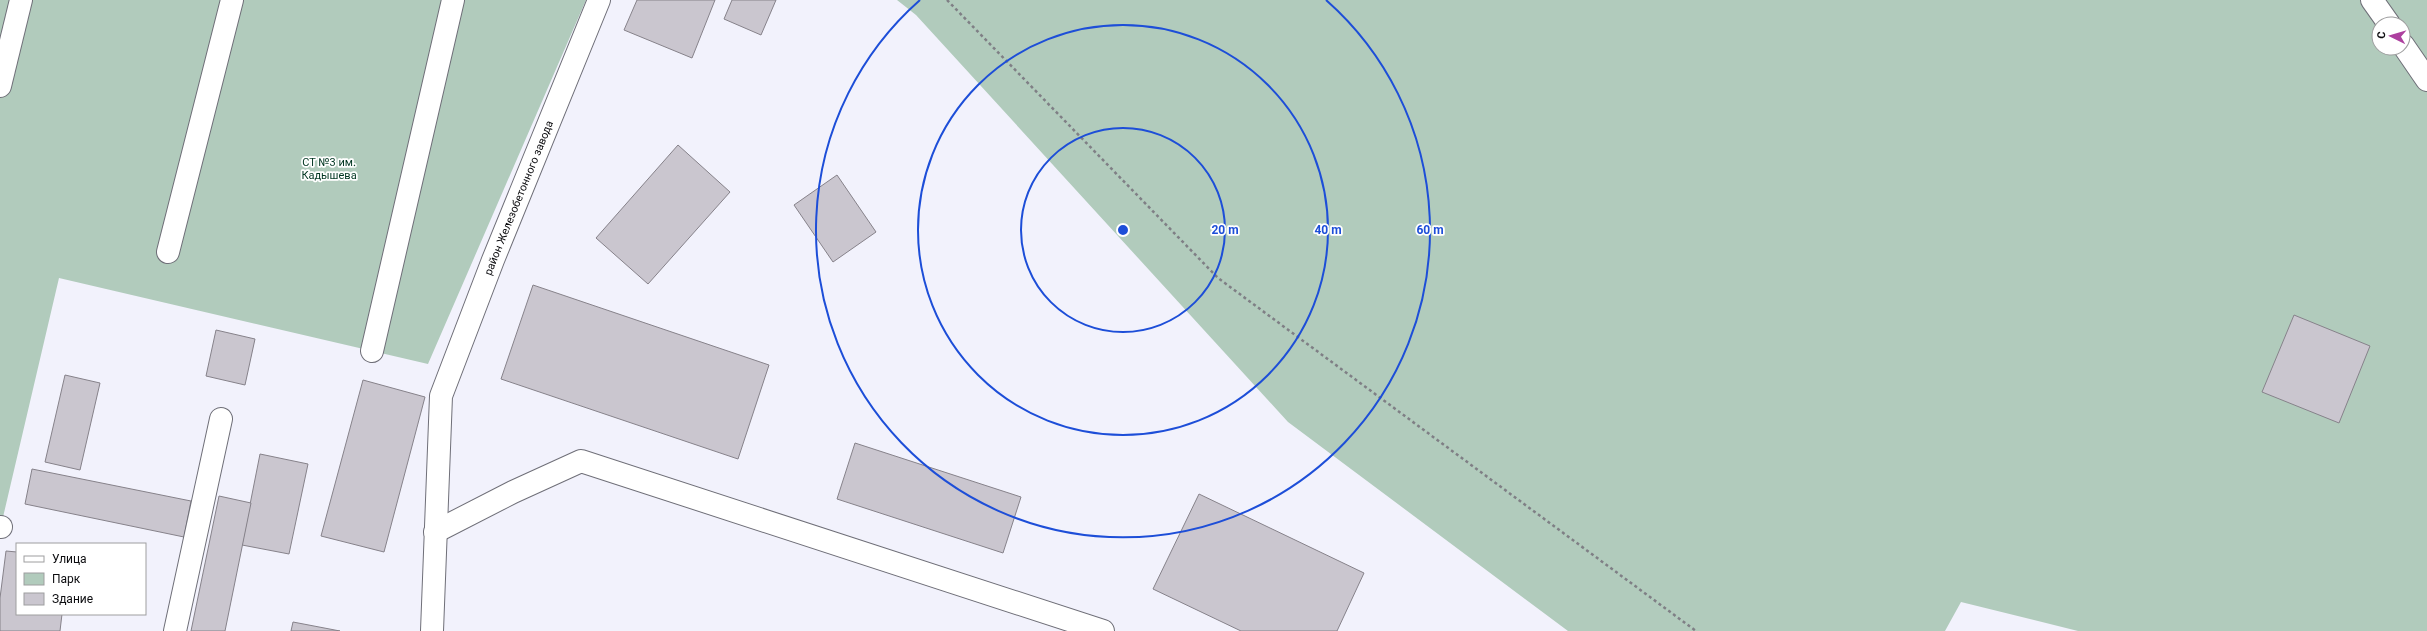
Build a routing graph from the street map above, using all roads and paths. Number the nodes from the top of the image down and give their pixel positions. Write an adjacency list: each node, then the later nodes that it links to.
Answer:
1 (20, 0): 10 (lane)
2 (232, 0): 11 (lane)
3 (453, 0): 12 (lane)
4 (599, 0): 14 (lane, район Железобетонного завода)
5 (947, 0): 18 (path)
6 (2372, 0): 7 (lane)
7 (2383, 16)
8 (2411, 56): 9 (lane)
9 (2427, 80)
10 (0, 86)
11 (168, 252)
12 (372, 351)
13 (221, 419): 15 (lane)
14 (435, 532): 16 (lane, район Железобетонного завода); 17 (lane)
15 (176, 631)
16 (432, 631)
17 (1103, 631)
18 (1696, 631)

